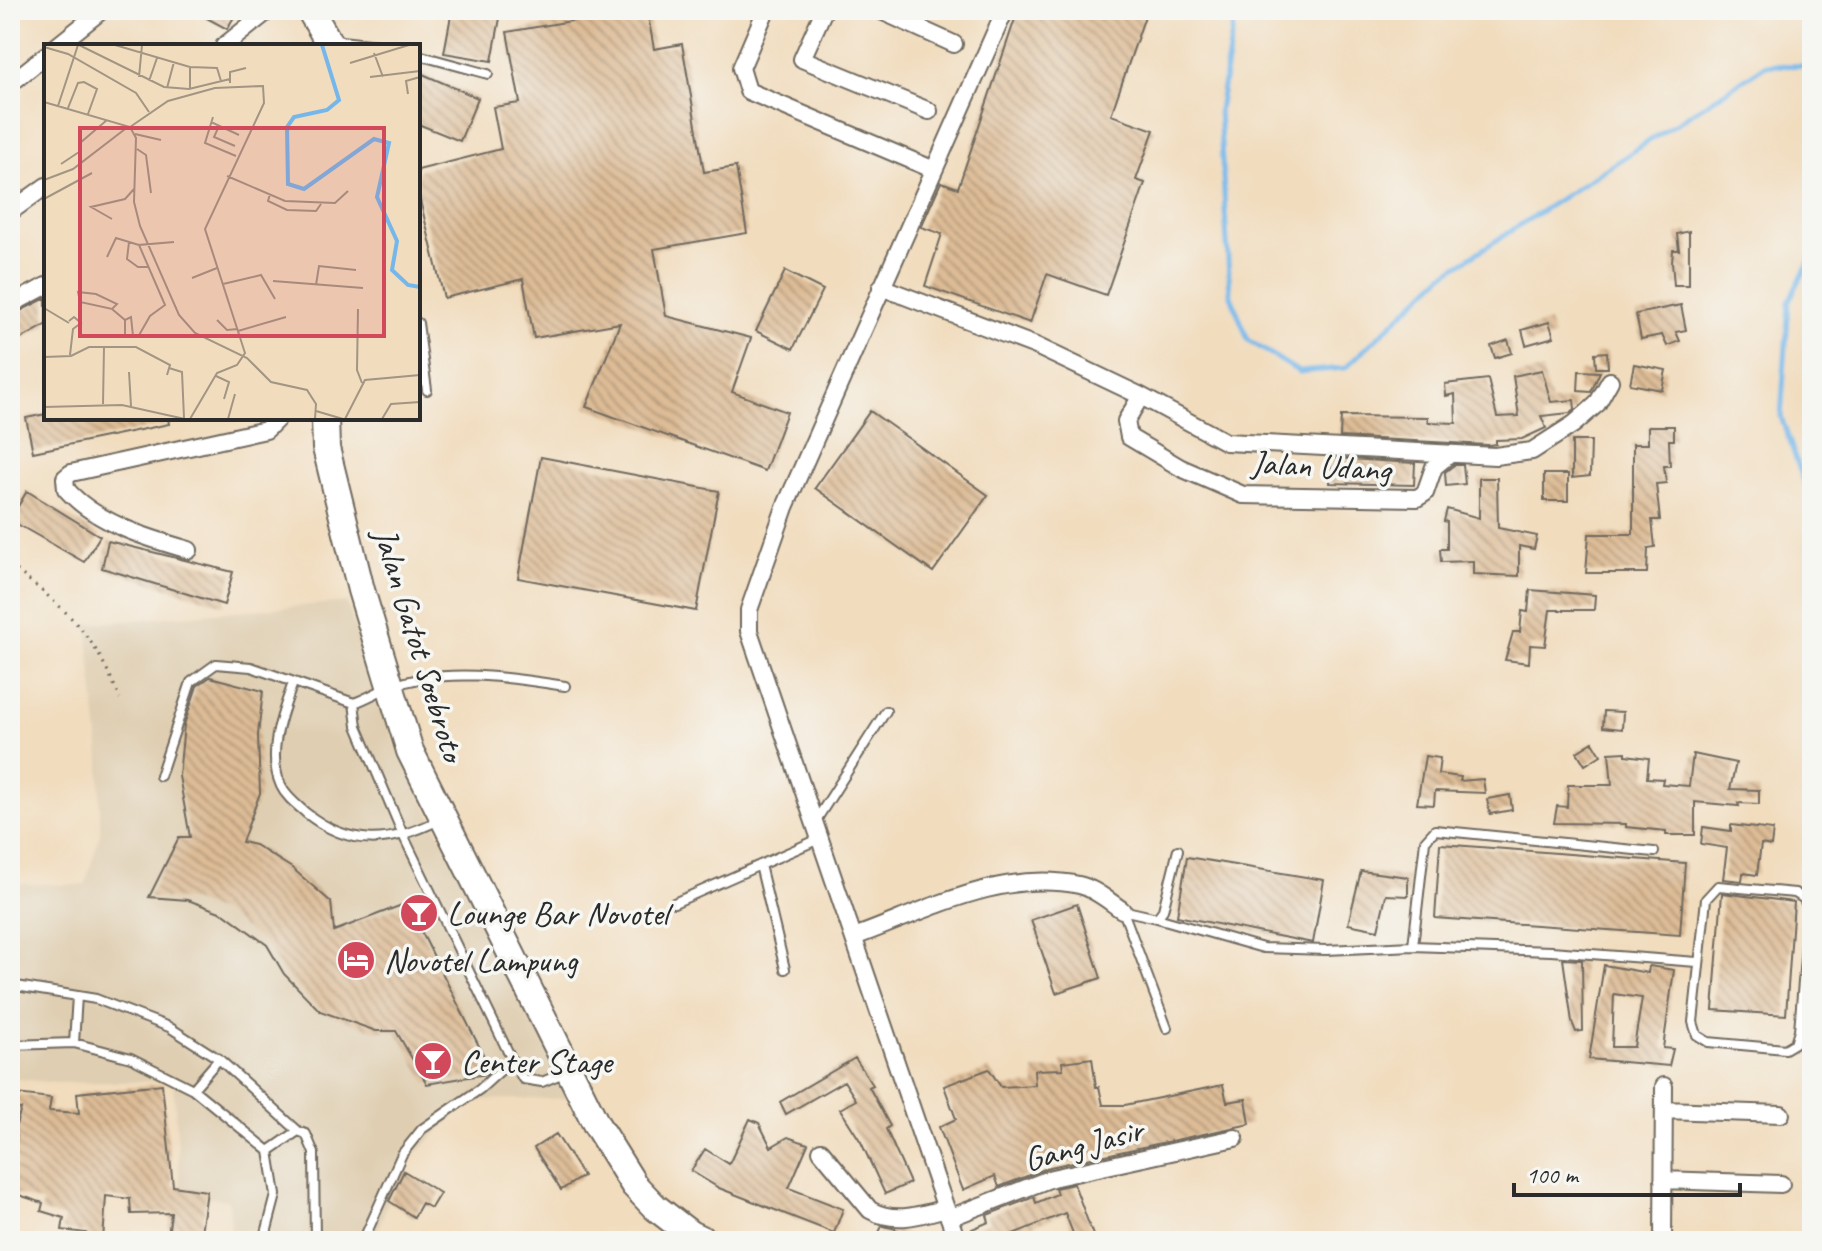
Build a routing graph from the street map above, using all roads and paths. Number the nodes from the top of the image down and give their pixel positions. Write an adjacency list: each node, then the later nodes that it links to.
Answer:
1 (102, 10): 9 (street)
2 (269, 10): 10 (street)
3 (310, 10): 8 (main road)
4 (766, 10): 17 (street)
5 (824, 10): 16 (street)
6 (879, 10): 11 (street)
7 (1005, 10): 17 (street)
8 (330, 43)
9 (60, 44)
10 (226, 44)
11 (954, 44)
12 (420, 56): 14 (lane)
13 (44, 57): 15 (street)
14 (488, 74)
15 (10, 84)
16 (929, 111)
17 (932, 169): 21 (street)
18 (44, 187): 19 (street)
19 (10, 212)
20 (44, 287): 22 (street)
21 (881, 287): 26 (street, Jalan Udang); 40 (street)
22 (10, 305)
23 (420, 338): 25 (lane)
24 (1610, 381): 29 (street, Jalan Udang)
25 (427, 390)
26 (1141, 396): 29 (street, Jalan Udang); 29 (street, Jalan Udang)
27 (276, 420): 30 (street)
28 (325, 420): 34 (main road, Jalan Gatot Soebroto)
29 (1450, 454)
30 (189, 550)
31 (10, 565): 35 (path)
32 (293, 683): 36 (lane); 38 (lane); 41 (lane)
33 (565, 686): 34 (lane)
34 (389, 687): 36 (lane); 39 (main road, Jalan Gatot Soebroto)
35 (120, 699)
36 (354, 703): 41 (lane)
37 (886, 711): 40 (lane)
38 (160, 776)
39 (443, 818): 41 (lane); 59 (main road, Jalan Gatot Soebroto)
40 (818, 830): 44 (lane); 48 (street)
41 (404, 837): 58 (lane)
42 (1178, 850): 47 (lane)
43 (1654, 852): 49 (lane)
44 (760, 865): 45 (lane); 51 (lane)
45 (674, 903)
46 (1122, 910): 47 (lane); 48 (street); 54 (lane)
47 (1157, 918): 49 (lane)
48 (854, 937): 70 (street)
49 (1413, 946): 50 (lane)
50 (1697, 962): 50 (lane)
51 (785, 969)
52 (10, 985): 53 (lane)
53 (77, 996): 55 (lane); 57 (lane)
54 (1167, 1028)
55 (74, 1043): 56 (lane); 61 (lane)
56 (10, 1045)
57 (219, 1059): 61 (lane); 64 (lane)
58 (512, 1060): 59 (lane); 73 (lane)
59 (568, 1071): 74 (main road, Jalan Gatot Soebroto)
60 (1664, 1086): 62 (street)
61 (193, 1089): 66 (lane)
62 (1664, 1110): 63 (street); 68 (street)
63 (1781, 1114)
64 (298, 1131): 66 (lane); 72 (lane)
65 (1235, 1138): 70 (street, Gang Jasir)
66 (269, 1151): 71 (lane)
67 (821, 1151): 70 (street, Gang Jasir)
68 (1663, 1180): 69 (street); 76 (street)
69 (1781, 1184)
70 (947, 1213): 75 (street)
71 (264, 1241)
72 (315, 1241)
73 (363, 1241)
74 (705, 1241)
75 (957, 1241)
76 (1663, 1241)

